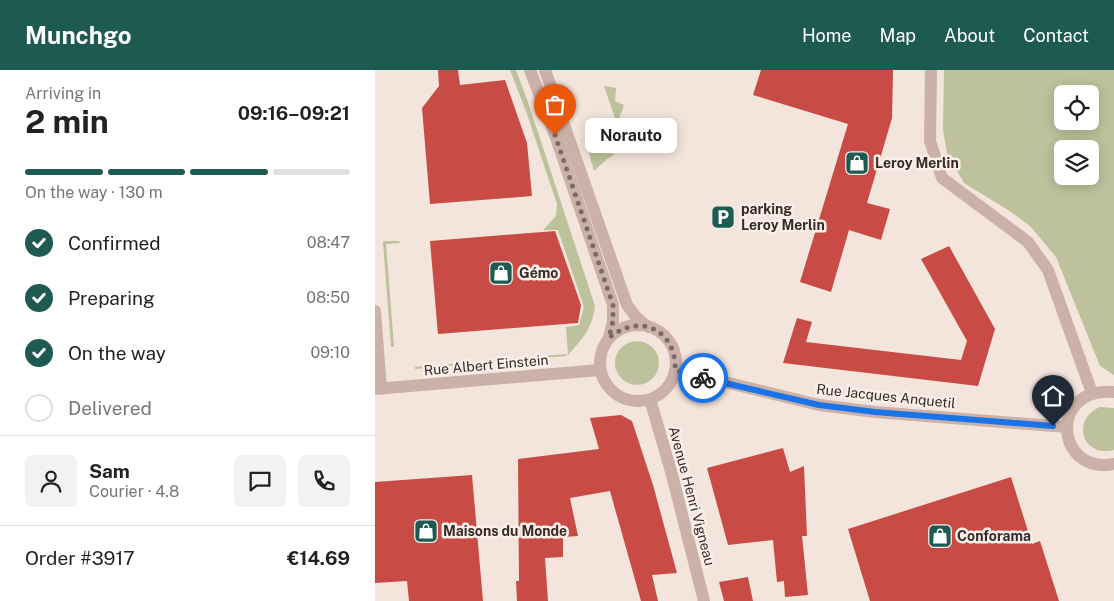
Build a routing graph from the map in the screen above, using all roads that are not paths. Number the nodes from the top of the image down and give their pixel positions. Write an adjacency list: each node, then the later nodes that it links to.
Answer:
1 (530, 70): 6 (street)
2 (545, 70): 5 (street)
3 (931, 70): 11 (street)
4 (375, 311): 9 (street)
5 (648, 327): 6 (street); 8 (street)
6 (609, 338): 7 (street)
7 (600, 370): 9 (street, Rue Albert Einstein); 12 (street)
8 (675, 370): 12 (street); 13 (street, Rue Jacques Anquetil)
9 (378, 389)
10 (1114, 392): 11 (street)
11 (1092, 393): 13 (street)
12 (650, 399): 15 (street, Avenue Henri Vigneau)
13 (1067, 427): 14 (street)
14 (1114, 464)
15 (704, 601)

